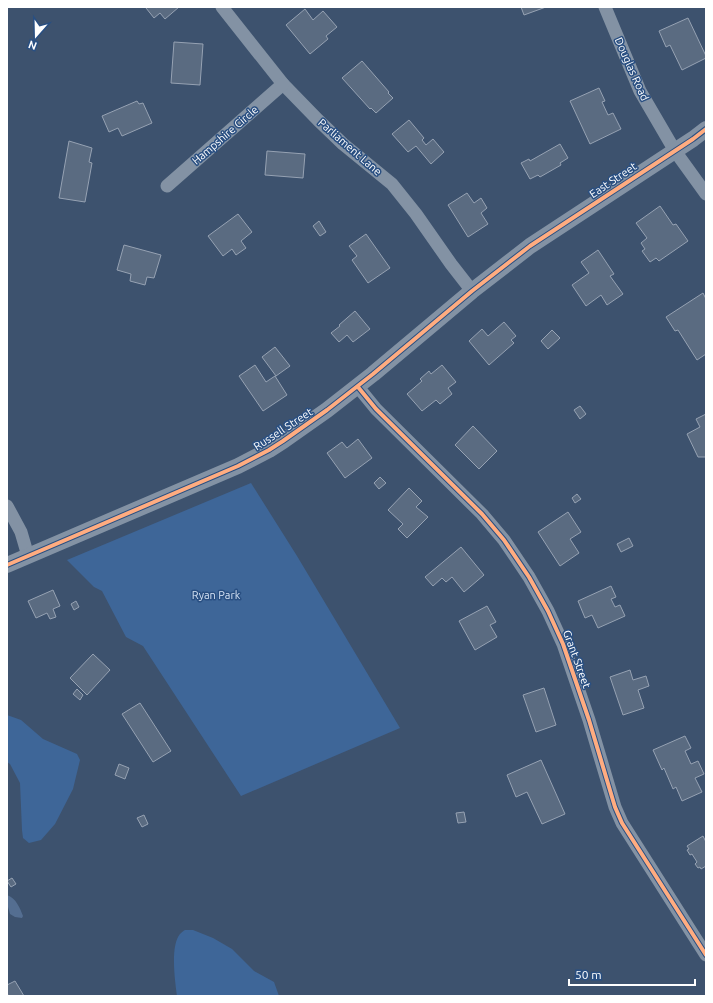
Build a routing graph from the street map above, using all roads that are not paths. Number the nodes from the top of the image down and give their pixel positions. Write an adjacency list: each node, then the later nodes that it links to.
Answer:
1 (222, 7): 3 (street, Parliament Lane)
2 (605, 7): 5 (street, Douglas Road)
3 (283, 84): 6 (street, Hampshire Circle); 9 (street, Parliament Lane)
4 (706, 129): 5 (street, East Street)
5 (675, 151): 7 (street, Douglas Road); 8 (street, East Street)
6 (167, 186)
7 (706, 194)
8 (530, 246): 9 (street, Russell Street)
9 (472, 291): 10 (street, Russell Street)
10 (358, 387): 12 (street, Russell Street); 14 (street, Grant Street)
11 (7, 506): 12 (street)
12 (28, 556): 13 (street, Russell Street)
13 (7, 565)
14 (706, 955)

